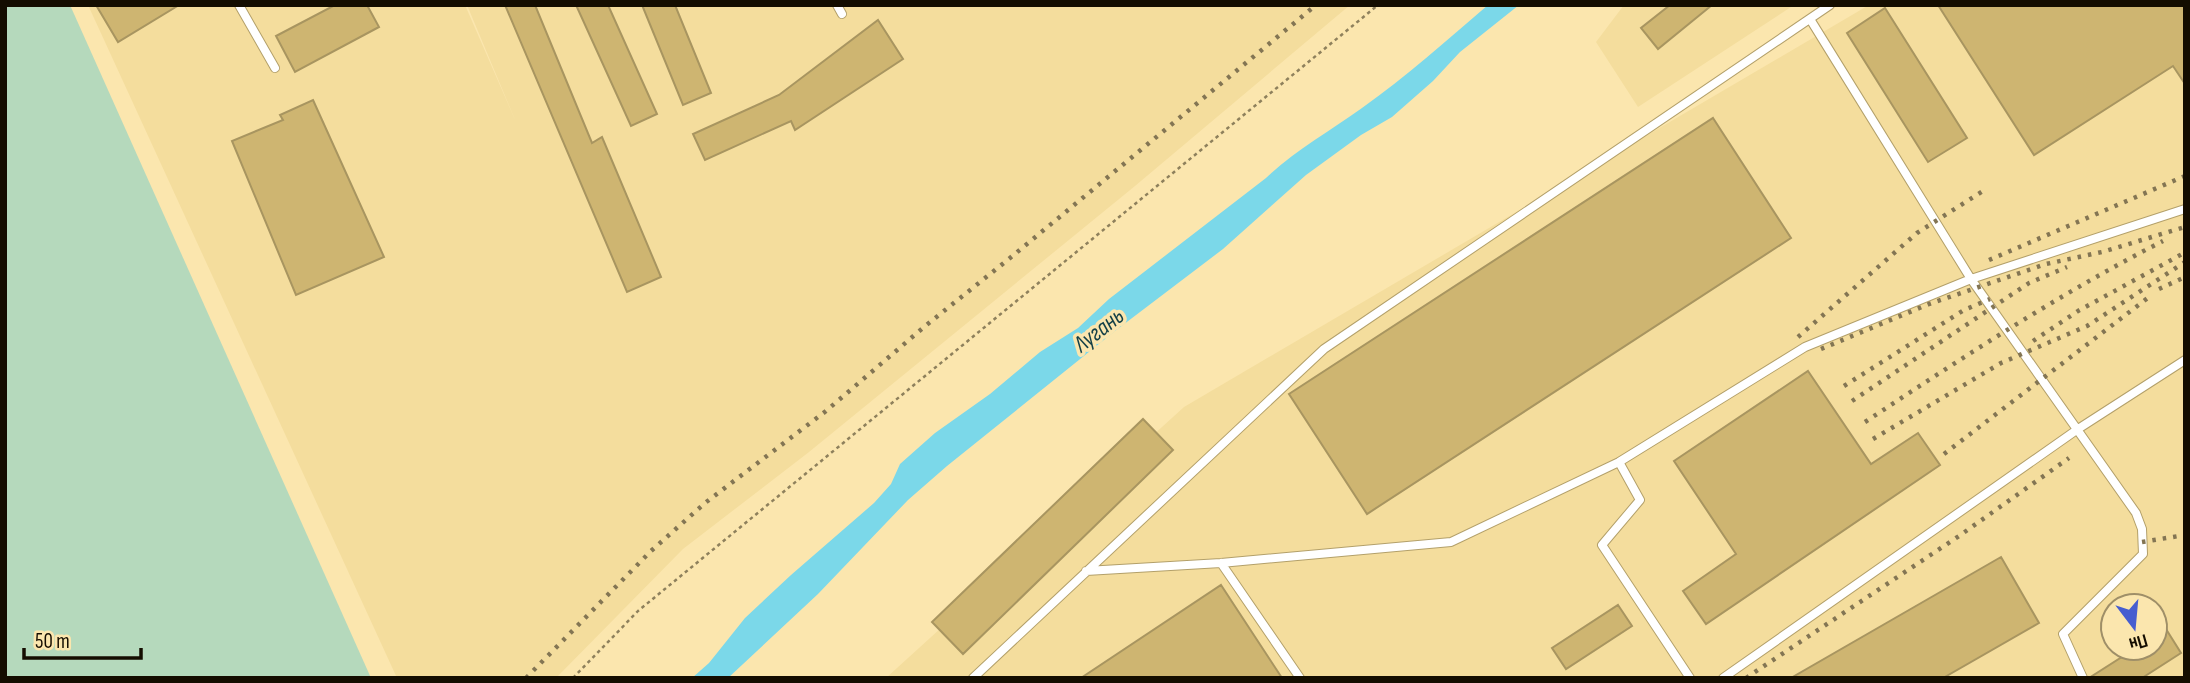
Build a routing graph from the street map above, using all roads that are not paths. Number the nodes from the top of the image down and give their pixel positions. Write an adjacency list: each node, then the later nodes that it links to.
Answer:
1 (239, 5): 6 (lane)
2 (837, 5): 4 (lane)
3 (1830, 5): 5 (lane)
4 (842, 14)
5 (1810, 19): 8 (lane); 13 (lane)
6 (275, 68)
7 (2185, 209): 8 (lane)
8 (1970, 279): 10 (lane); 11 (lane)
9 (2185, 360): 10 (lane)
10 (2078, 429): 17 (lane); 18 (lane)
11 (1619, 462): 12 (lane); 16 (lane)
12 (1221, 563): 13 (lane); 15 (lane)
13 (1086, 571): 14 (lane)
14 (973, 678)
15 (1300, 678)
16 (1690, 678)
17 (1723, 678)
18 (2083, 678)

